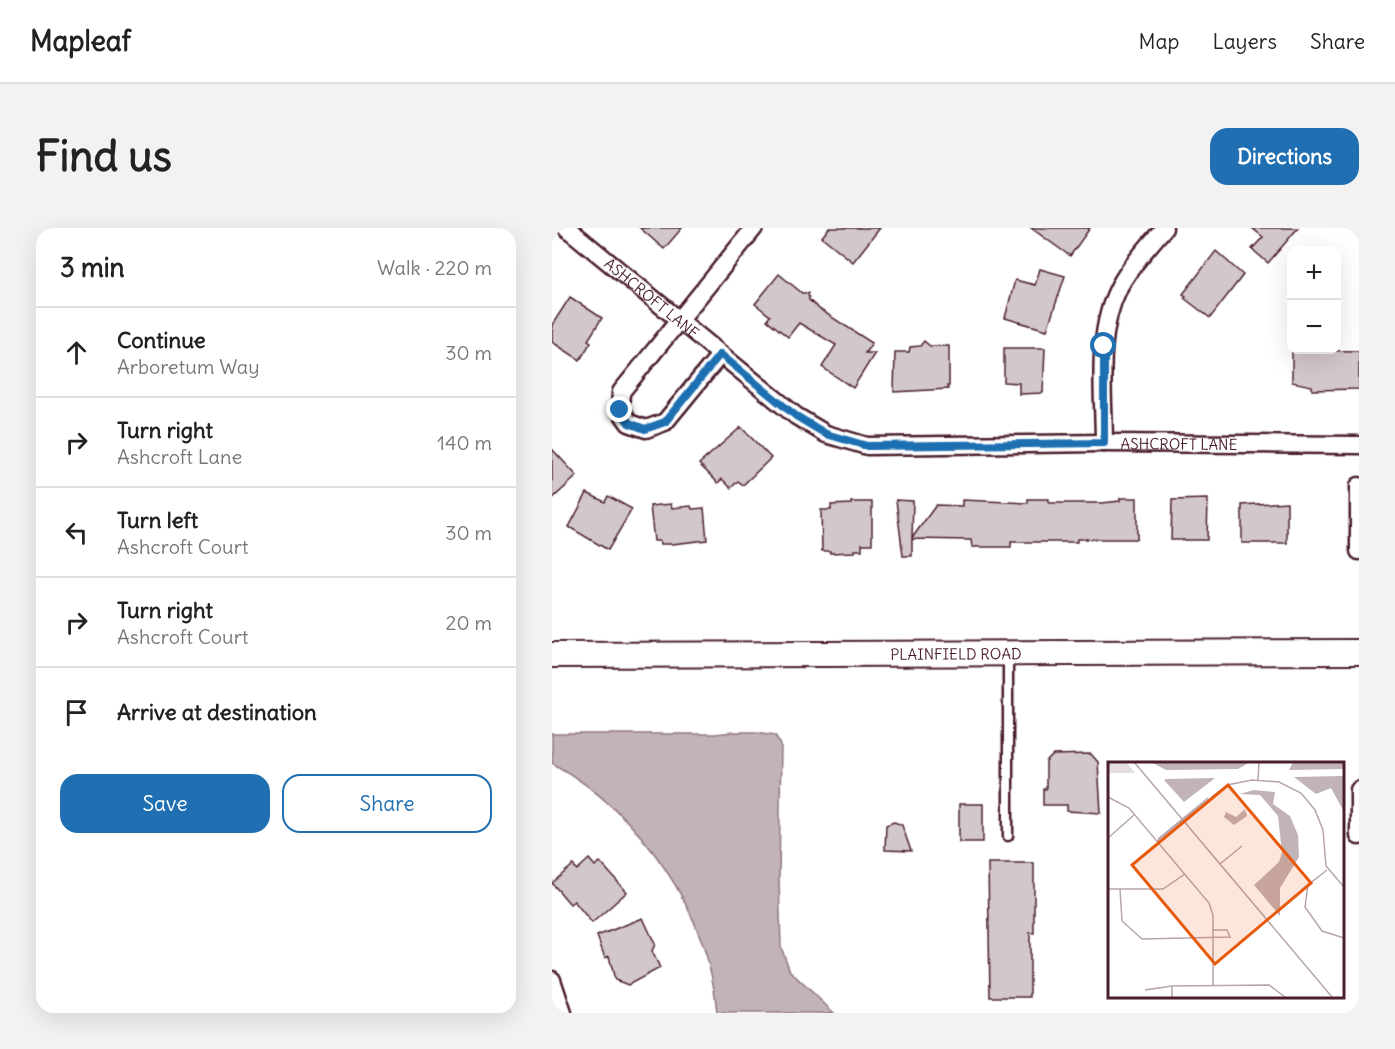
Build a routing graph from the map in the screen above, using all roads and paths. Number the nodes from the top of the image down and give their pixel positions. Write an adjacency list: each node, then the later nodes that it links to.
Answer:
1 (567, 228): 4 (street, ASHCROFT LANE)
2 (754, 228): 4 (street)
3 (1164, 228): 6 (street)
4 (679, 320): 5 (street, ASHCROFT LANE); 5 (street)
5 (720, 354): 6 (street, ASHCROFT LANE)
6 (1104, 443): 7 (street, ASHCROFT LANE)
7 (1359, 445)
8 (1359, 486): 9 (street)
9 (1359, 551)
10 (1359, 652): 11 (main road, PLAINFIELD ROAD)
11 (1008, 654): 12 (main road, PLAINFIELD ROAD); 14 (lane)
12 (552, 655)
13 (1359, 790): 15 (street)
14 (1008, 836)
15 (1359, 836)
16 (552, 980): 17 (street)
17 (563, 1013)

